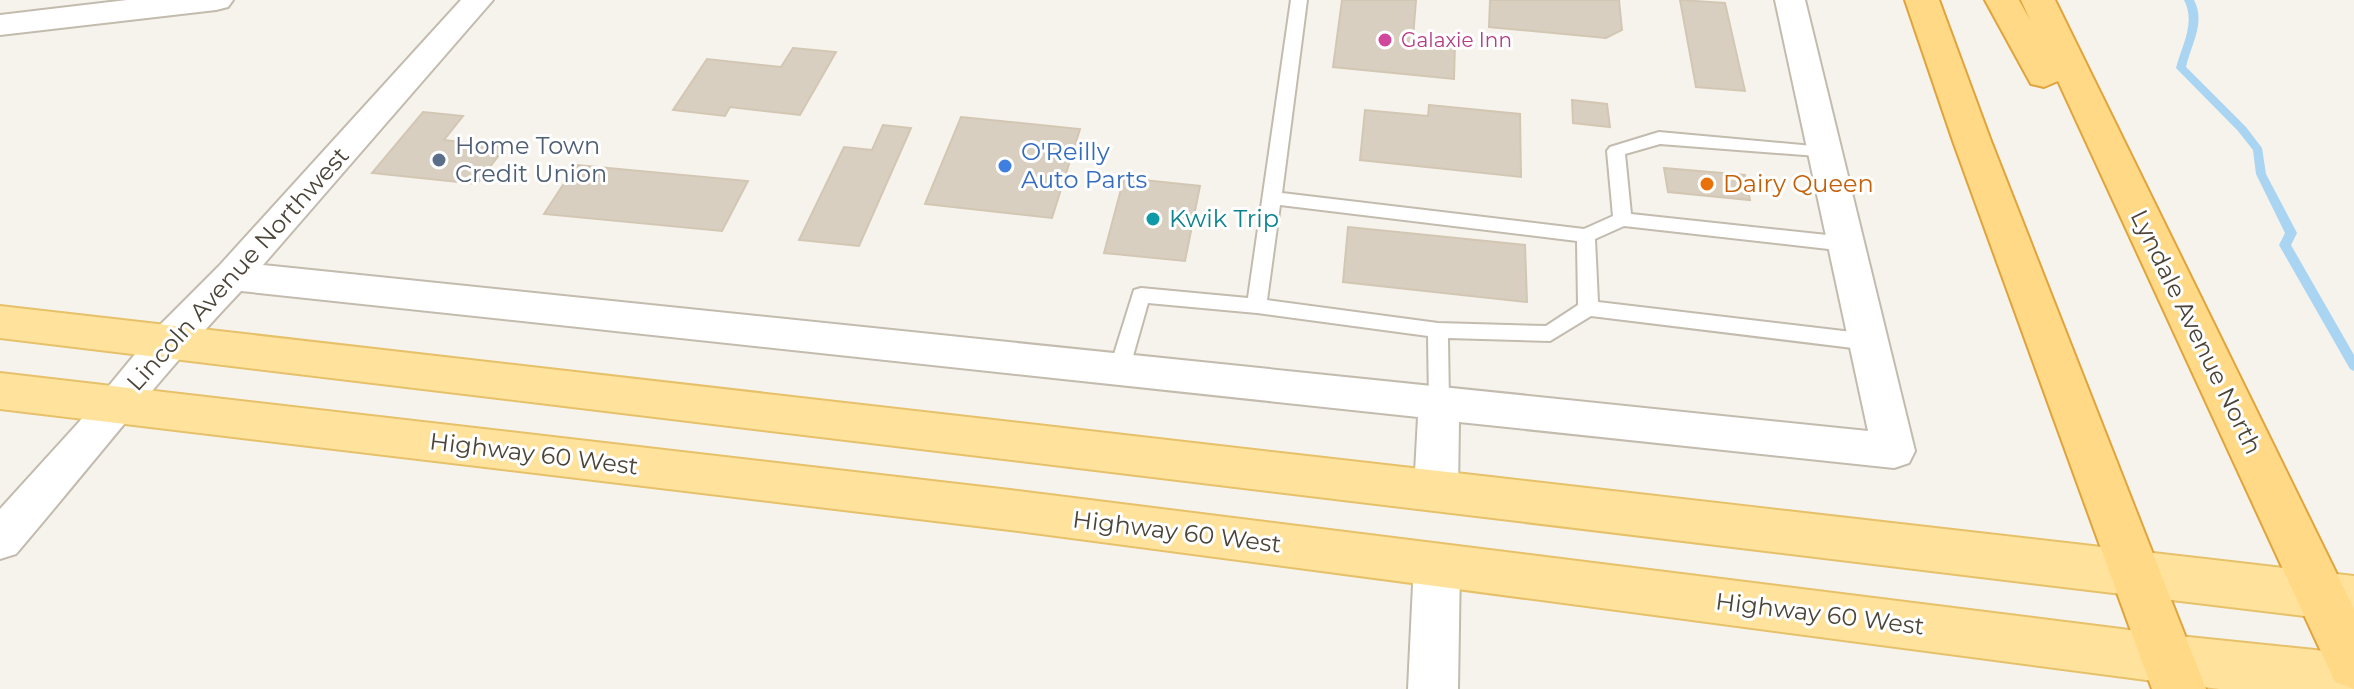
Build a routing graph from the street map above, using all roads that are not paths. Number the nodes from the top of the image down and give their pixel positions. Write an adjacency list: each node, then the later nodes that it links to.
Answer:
1 (216, 0): 8 (street)
2 (478, 0): 15 (street, Lincoln Avenue Northwest)
3 (1299, 0): 10 (lane)
4 (1790, 0): 9 (street)
5 (1922, 0): 29 (highway)
6 (2002, 0): 13 (highway)
7 (2038, 0): 13 (highway, Lyndale Avenue North)
8 (0, 25)
9 (1824, 153): 11 (lane); 14 (street)
10 (1272, 198): 12 (lane); 16 (lane)
11 (1622, 219): 12 (lane); 14 (lane)
12 (1586, 236): 17 (lane)
13 (2151, 238): 30 (highway, Lyndale Avenue North)
14 (1846, 244): 21 (street)
15 (232, 276): 20 (street, Lincoln Avenue Northwest); 22 (street)
16 (1257, 306): 19 (lane); 22 (lane)
17 (1588, 308): 19 (lane); 21 (lane)
18 (0, 322): 20 (main road)
19 (1438, 330): 25 (lane)
20 (169, 341): 24 (street, Lincoln Avenue Northwest); 26 (main road)
21 (1869, 342): 25 (street)
22 (1119, 370): 25 (street)
23 (0, 391): 24 (main road, Highway 60 West)
24 (118, 404): 27 (street, Lincoln Avenue Northwest); 28 (main road, Highway 60 West)
25 (1439, 404): 26 (street)
26 (1436, 491): 29 (main road)
27 (0, 540)
28 (1437, 564): 32 (main road, Highway 60 West); 34 (street)
29 (2137, 574): 30 (main road); 32 (highway)
30 (2338, 597): 31 (highway, Lyndale Avenue North)
31 (2354, 665)
32 (2174, 674): 33 (main road, Highway 60 West)
33 (2354, 679)
34 (1433, 689)

